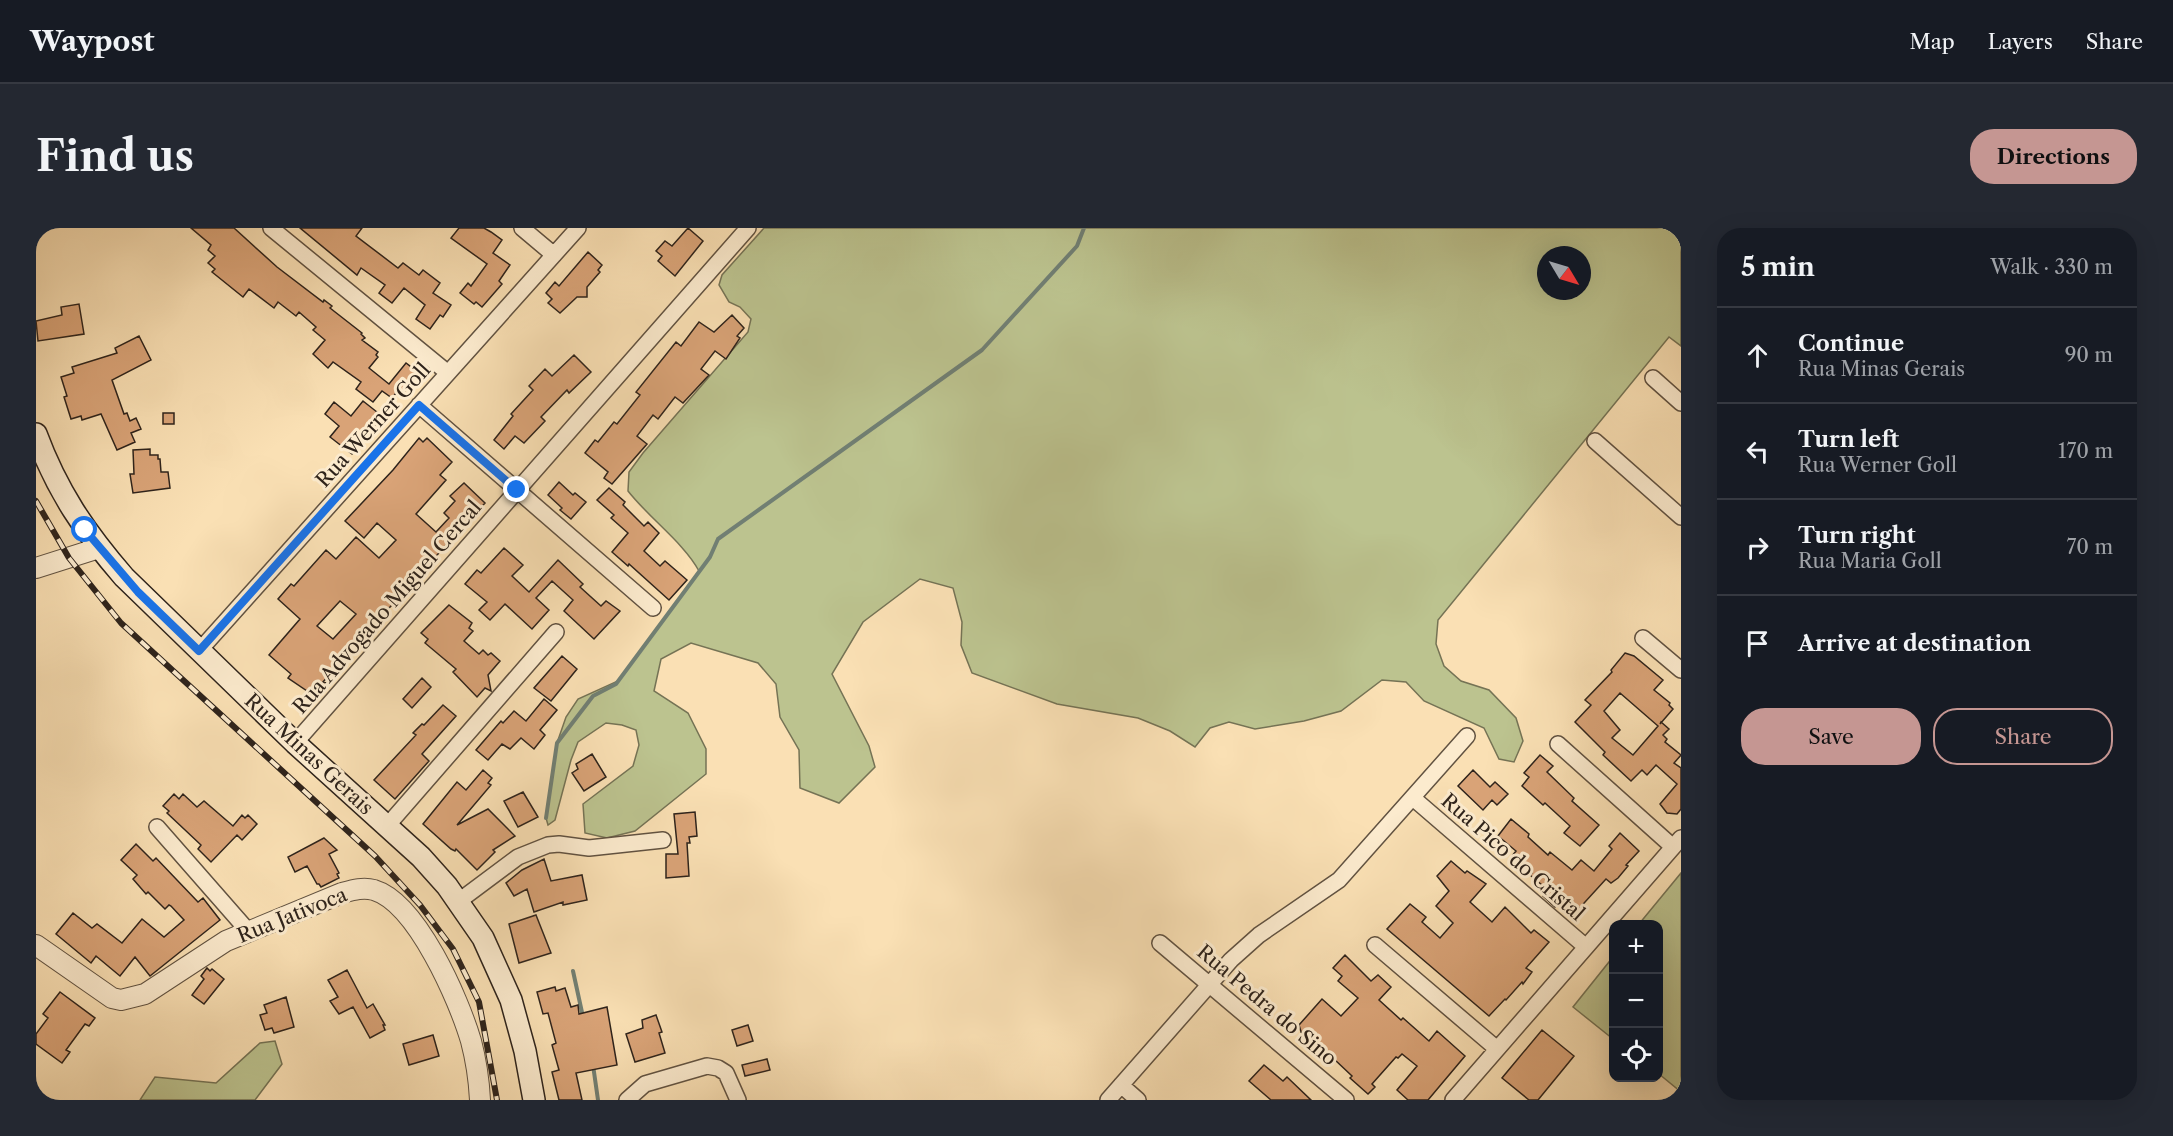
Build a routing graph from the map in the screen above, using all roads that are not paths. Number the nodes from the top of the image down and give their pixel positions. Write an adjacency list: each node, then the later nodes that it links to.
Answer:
1 (271, 228): 6 (street)
2 (522, 228): 5 (street)
3 (578, 228): 5 (street, Rua Werner Goll)
4 (748, 228): 12 (street, Rua Advogado Miguel Cercal)
5 (554, 255): 6 (street, Rua Werner Goll)
6 (448, 373): 9 (street, Rua Werner Goll)
7 (1653, 378): 8 (street)
8 (1681, 403)
9 (419, 405): 12 (street); 19 (street, Rua Werner Goll)
10 (36, 434): 14 (main road, Rua Minas Gerais)
11 (1595, 441): 13 (street)
12 (517, 490): 16 (street); 22 (street, Rua Advogado Miguel Cercal)
13 (1681, 517)
14 (99, 548): 15 (street); 19 (main road, Rua Minas Gerais)
15 (36, 568)
16 (653, 608)
17 (556, 632): 25 (street)
18 (1643, 638): 20 (street)
19 (199, 651): 22 (main road, Rua Minas Gerais)
20 (1681, 670)
21 (1467, 736): 24 (street)
22 (296, 743): 25 (main road, Rua Minas Gerais)
23 (1558, 744): 28 (street)
24 (1413, 798): 34 (street, Rua Pico do Cristal); 35 (street)
25 (387, 826): 29 (main road, Rua Minas Gerais)
26 (157, 827): 30 (street)
27 (663, 840): 29 (street)
28 (1677, 842): 34 (street)
29 (459, 901): 39 (main road, Rua Minas Gerais)
30 (249, 932): 32 (street, Rua Jativoca); 38 (street, Rua Jativoca)
31 (1160, 943): 35 (street, Rua Pedra do Sino)
32 (36, 945)
33 (1375, 945): 36 (street)
34 (1586, 947): 36 (street)
35 (1210, 985): 37 (street); 44 (street, Rua Pedra do Sino)
36 (1497, 1049): 45 (street)
37 (1121, 1086): 42 (street); 43 (street)
38 (480, 1100)
39 (534, 1100)
40 (627, 1100): 41 (street)
41 (738, 1100)
42 (1108, 1100)
43 (1137, 1100)
44 (1347, 1100)
45 (1453, 1100)

